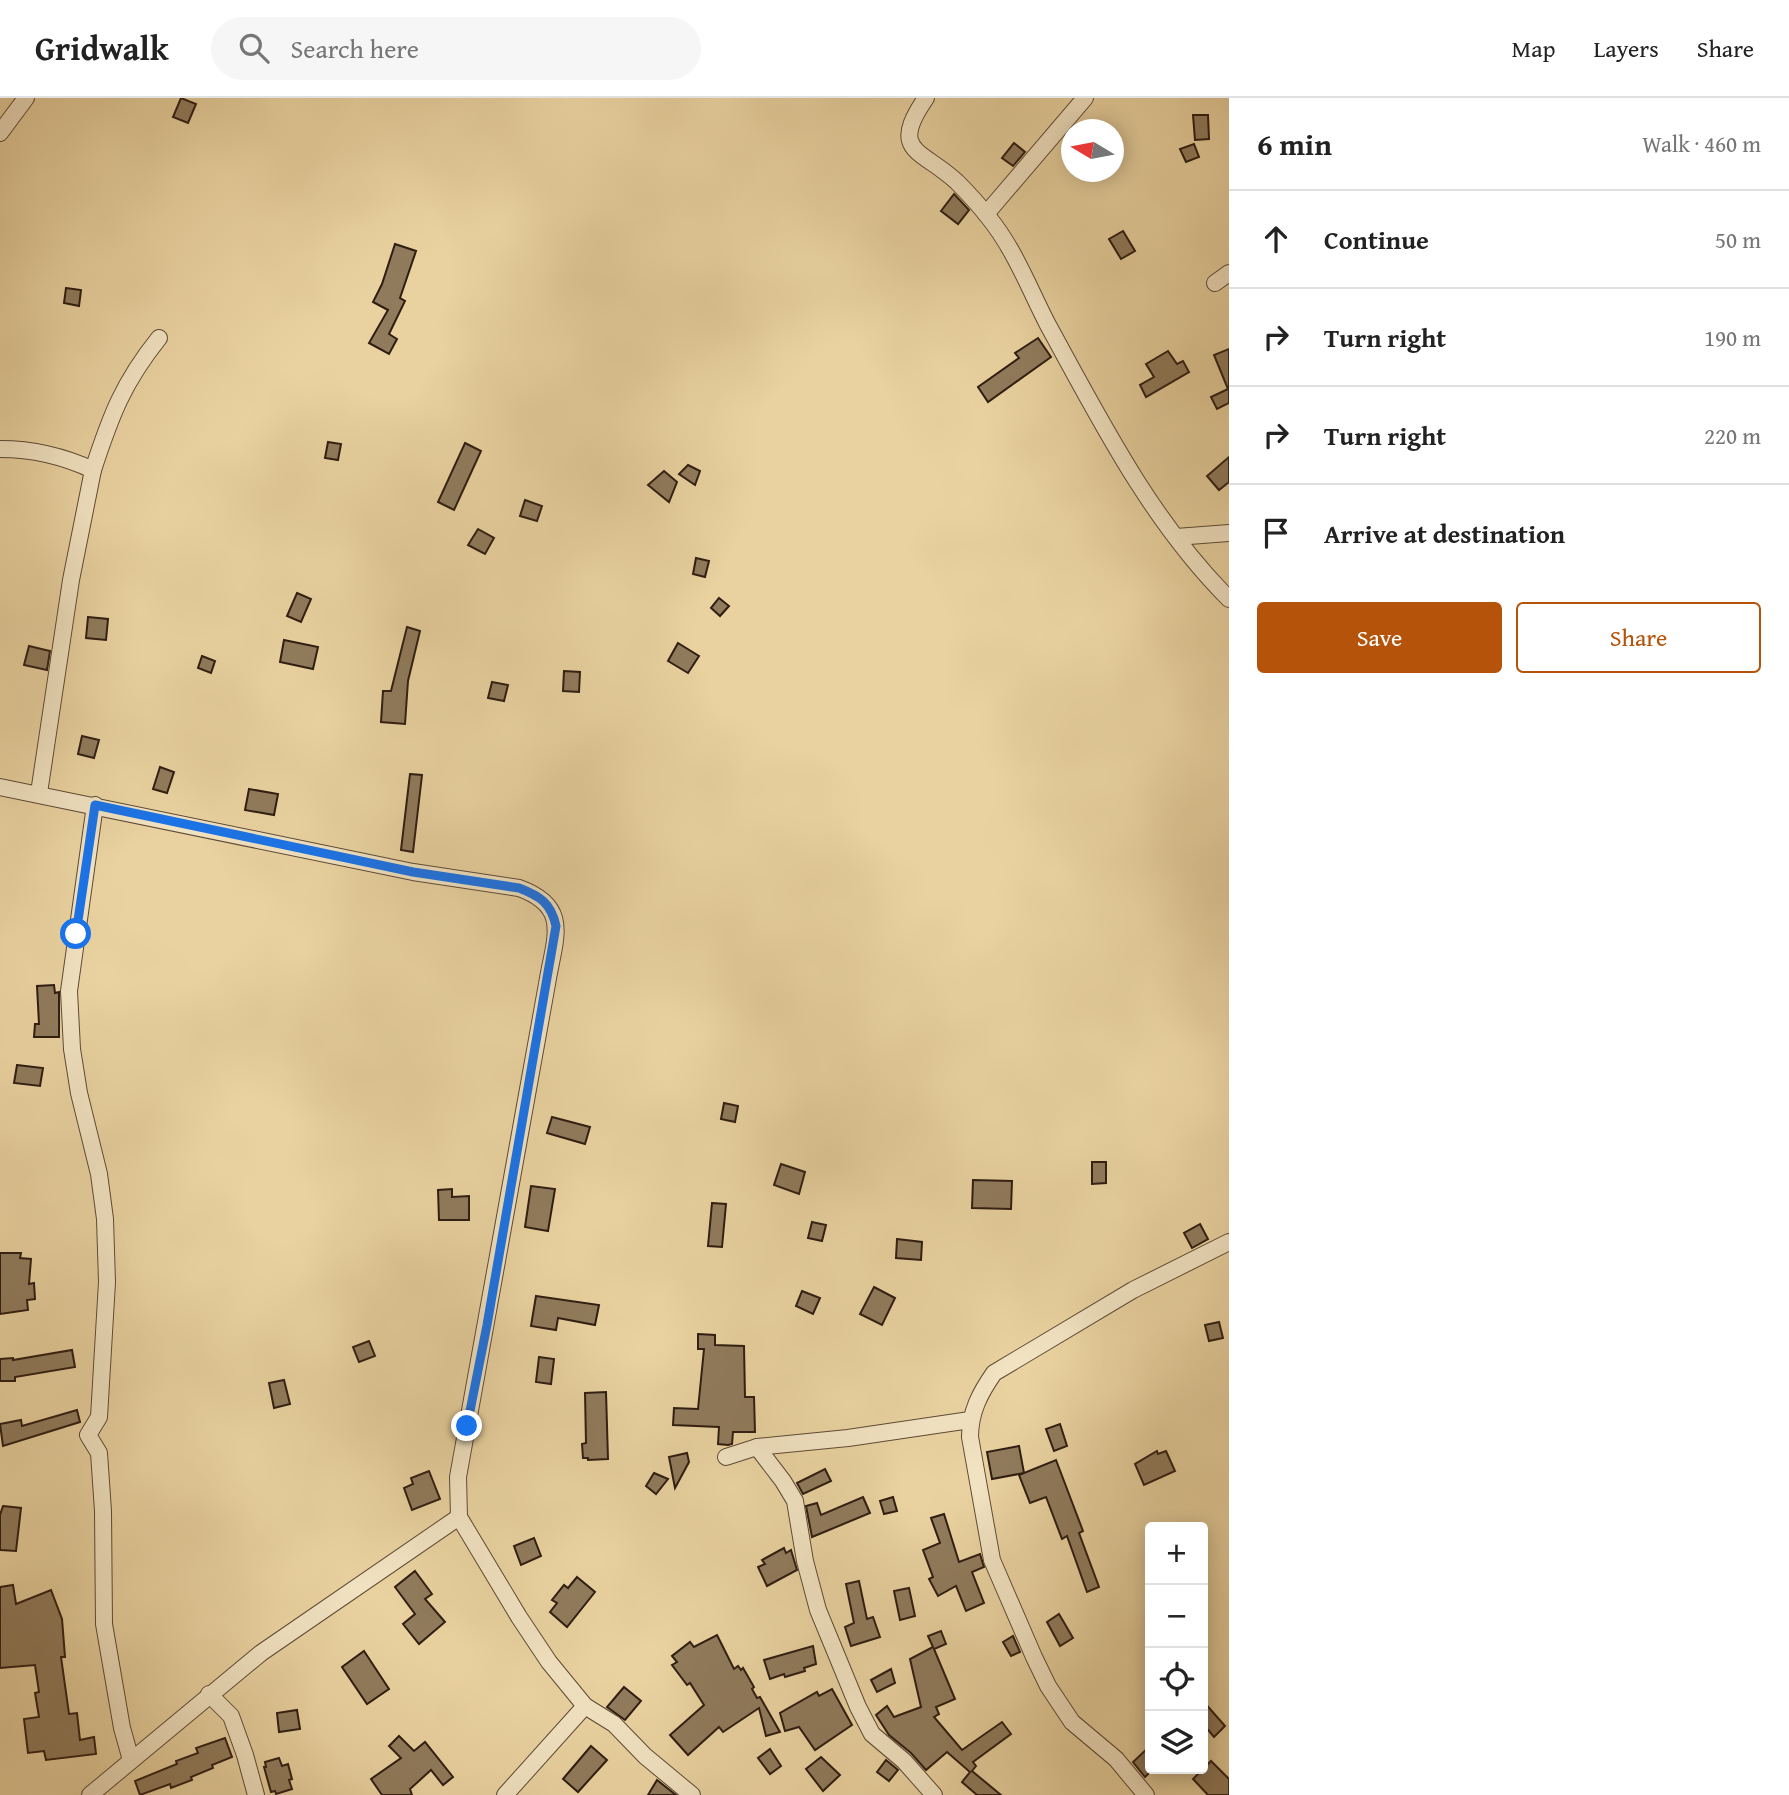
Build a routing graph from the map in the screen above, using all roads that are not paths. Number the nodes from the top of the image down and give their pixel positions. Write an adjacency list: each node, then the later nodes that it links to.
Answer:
1 (26, 98): 4 (street)
2 (926, 98): 5 (street)
3 (1085, 98): 5 (street)
4 (0, 133)
5 (986, 214): 12 (street)
6 (1229, 273): 7 (street)
7 (1215, 283)
8 (159, 338): 10 (street)
9 (0, 449): 10 (street)
10 (93, 470): 15 (street)
11 (1229, 533): 12 (street)
12 (1176, 537): 13 (street)
13 (1229, 598)
14 (0, 787): 15 (street)
15 (39, 793): 16 (street)
16 (95, 805): 21 (street); 24 (street)
17 (1229, 1242): 18 (street)
18 (970, 1420): 19 (street); 30 (street)
19 (757, 1447): 20 (street); 29 (street)
20 (726, 1457)
21 (458, 1517): 22 (street); 23 (street)
22 (209, 1694): 24 (street); 26 (street)
23 (585, 1706): 27 (street); 28 (street)
24 (131, 1760): 25 (street)
25 (90, 1795)
26 (256, 1795)
27 (505, 1795)
28 (692, 1795)
29 (934, 1795)
30 (1146, 1795)

